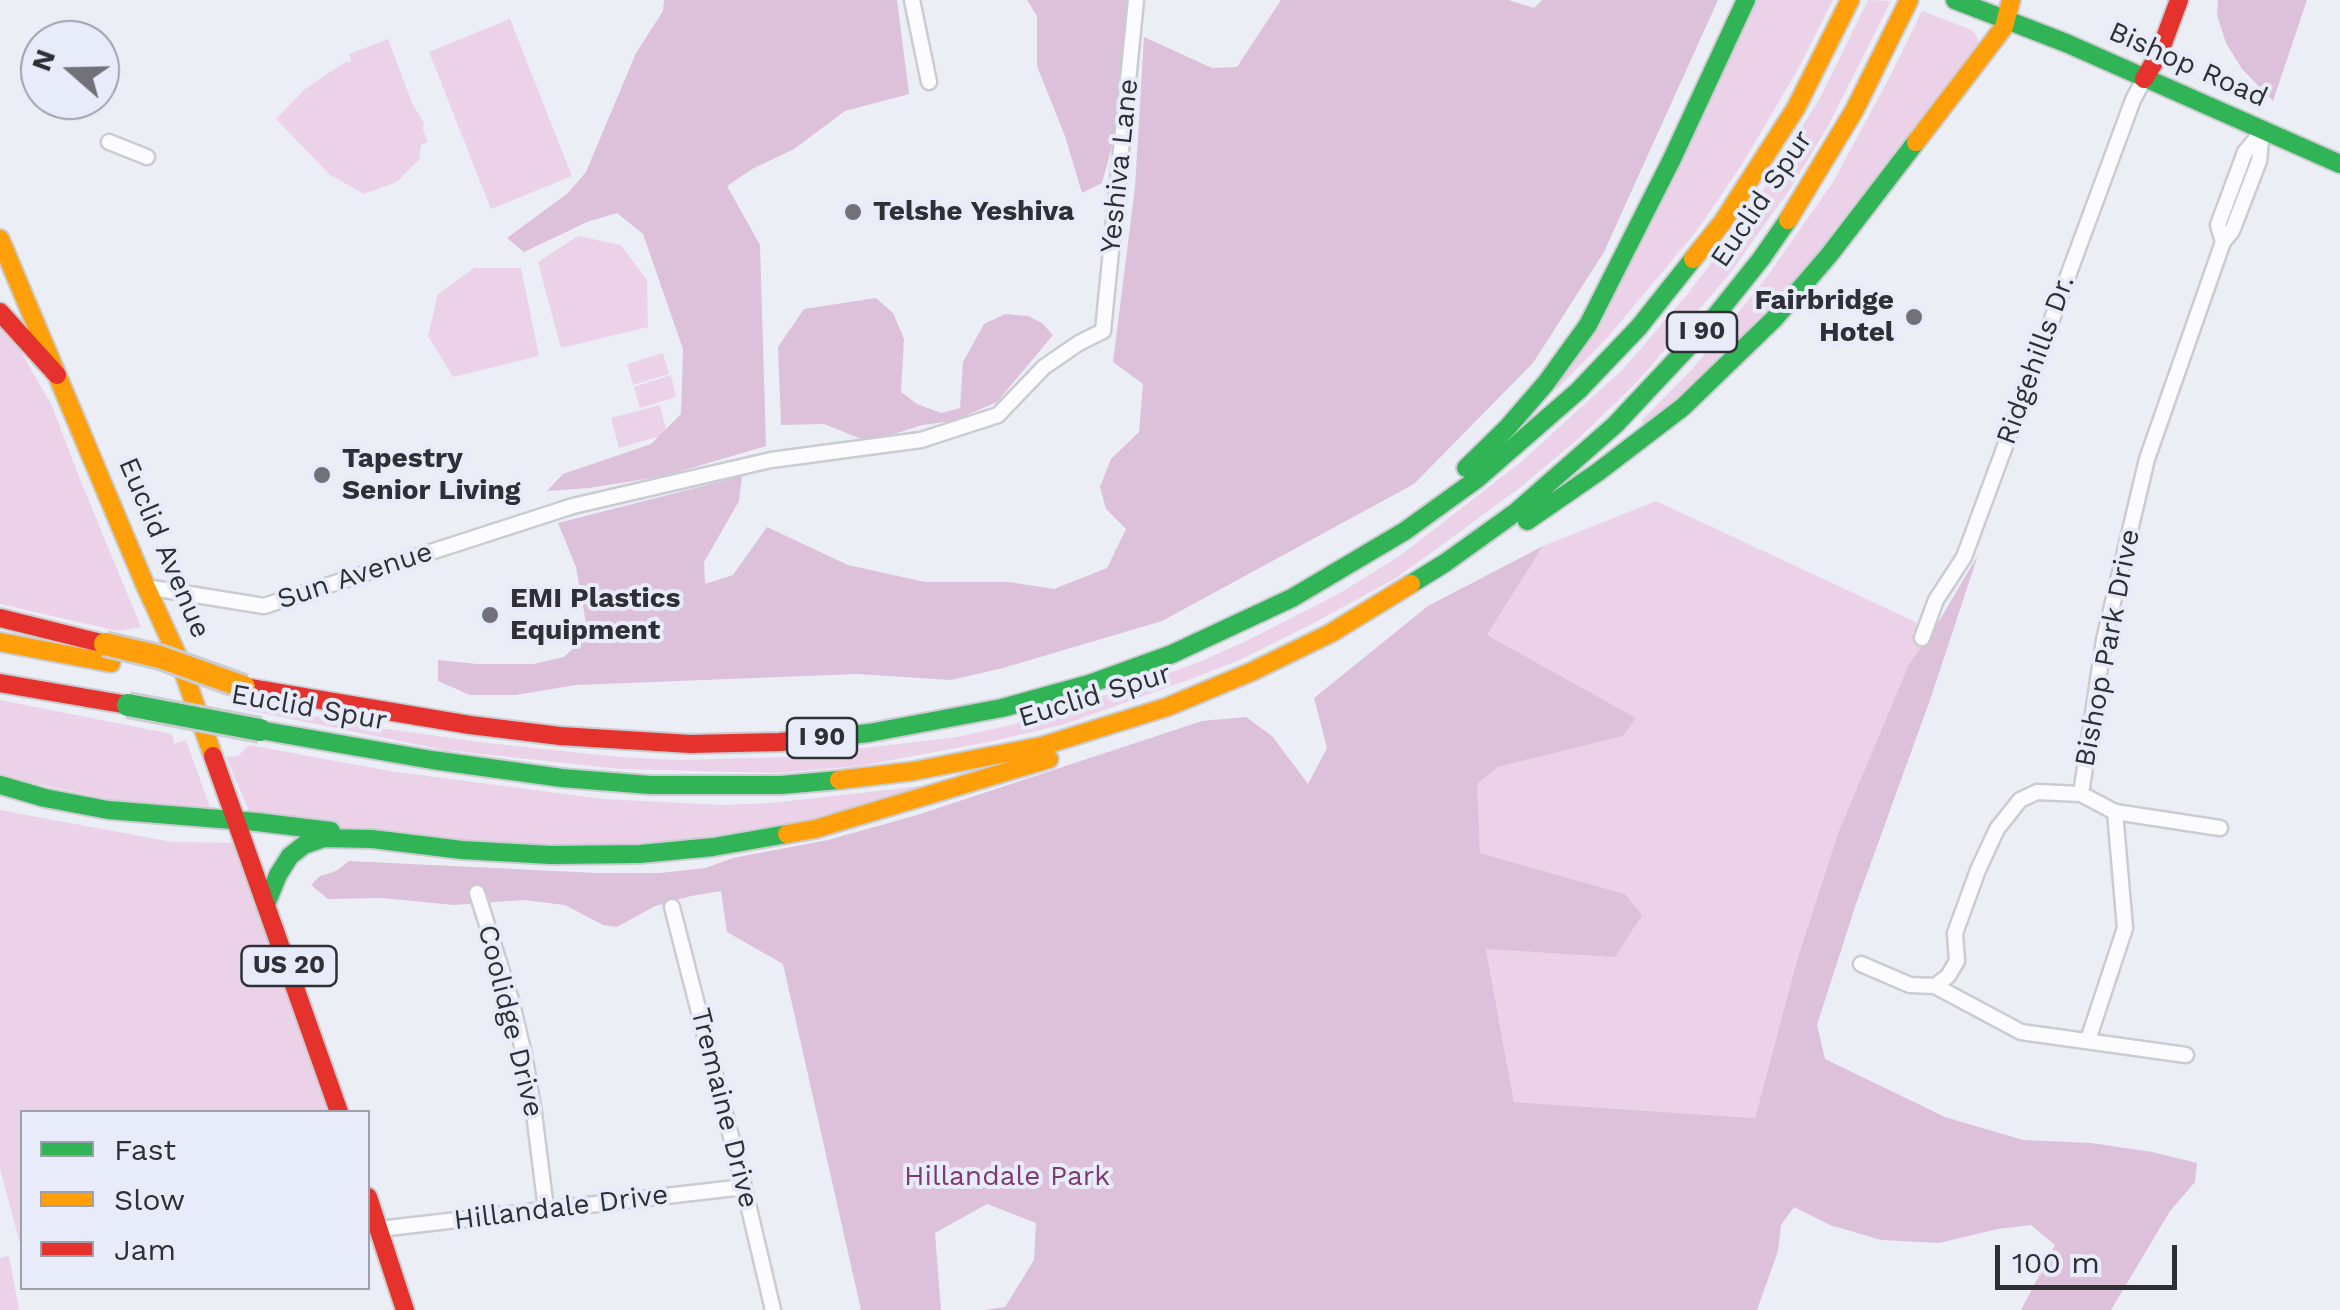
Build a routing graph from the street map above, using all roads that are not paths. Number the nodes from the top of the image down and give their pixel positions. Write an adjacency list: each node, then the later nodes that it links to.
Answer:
1 (912, 0): 10 (street)
2 (1136, 0): 17 (street, Yeshiva Lane)
3 (1746, 0): 19 (main road)
4 (1850, 0): 19 (main road, Euclid Spur / I 90)
5 (1908, 0): 21 (main road, Euclid Spur / I 90)
6 (2179, 0): 9 (main road)
7 (1964, 3): 8 (main road, Bishop Road)
8 (2009, 10): 9 (main road, Bishop Road); 21 (main road)
9 (2144, 78): 11 (main road, Bishop Road); 23 (street, Ridgehills Dr.)
10 (929, 82)
11 (2262, 130): 14 (main road, Bishop Road); 29 (street, Bishop Park Drive)
12 (110, 142): 13 (street)
13 (148, 157)
14 (2340, 164)
15 (0, 240): 18 (main road, Euclid Avenue / US 20)
16 (0, 312): 18 (main road)
17 (1103, 331): 20 (street, Sun Avenue)
18 (57, 376): 20 (main road, Euclid Avenue / US 20)
19 (1368, 554): 25 (main road, Euclid Spur / I 90, bridge)
20 (146, 587): 31 (main road, Euclid Avenue / US 20)
21 (1407, 588): 27 (main road, Euclid Spur / I 90)
22 (0, 618): 25 (main road)
23 (1922, 638)
24 (0, 642): 25 (main road)
25 (108, 654)
26 (0, 683): 27 (main road, Euclid Spur / I 90, bridge)
27 (1167, 707): 33 (main road)
28 (0, 785): 31 (main road)
29 (2082, 794): 30 (street); 38 (street, Bishop Park Drive)
30 (2115, 812): 32 (street); 39 (street)
31 (236, 820): 33 (main road); 35 (main road, Euclid Avenue / US 20)
32 (2220, 828)
33 (372, 839): 35 (main road)
34 (477, 893): 44 (street, Coolidge Drive)
35 (266, 904): 41 (main road, Euclid Avenue / US 20)
36 (672, 906): 42 (street, Tremaine Drive)
37 (1861, 964): 38 (street)
38 (1935, 986): 39 (street)
39 (2088, 1040): 40 (street)
40 (2186, 1055)
41 (338, 1110)
42 (744, 1187): 44 (street, Hillandale Drive); 47 (street, Tremaine Drive)
43 (370, 1203): 45 (main road)
44 (546, 1209): 45 (street, Hillandale Drive)
45 (378, 1229): 46 (main road)
46 (405, 1310)
47 (773, 1310)

